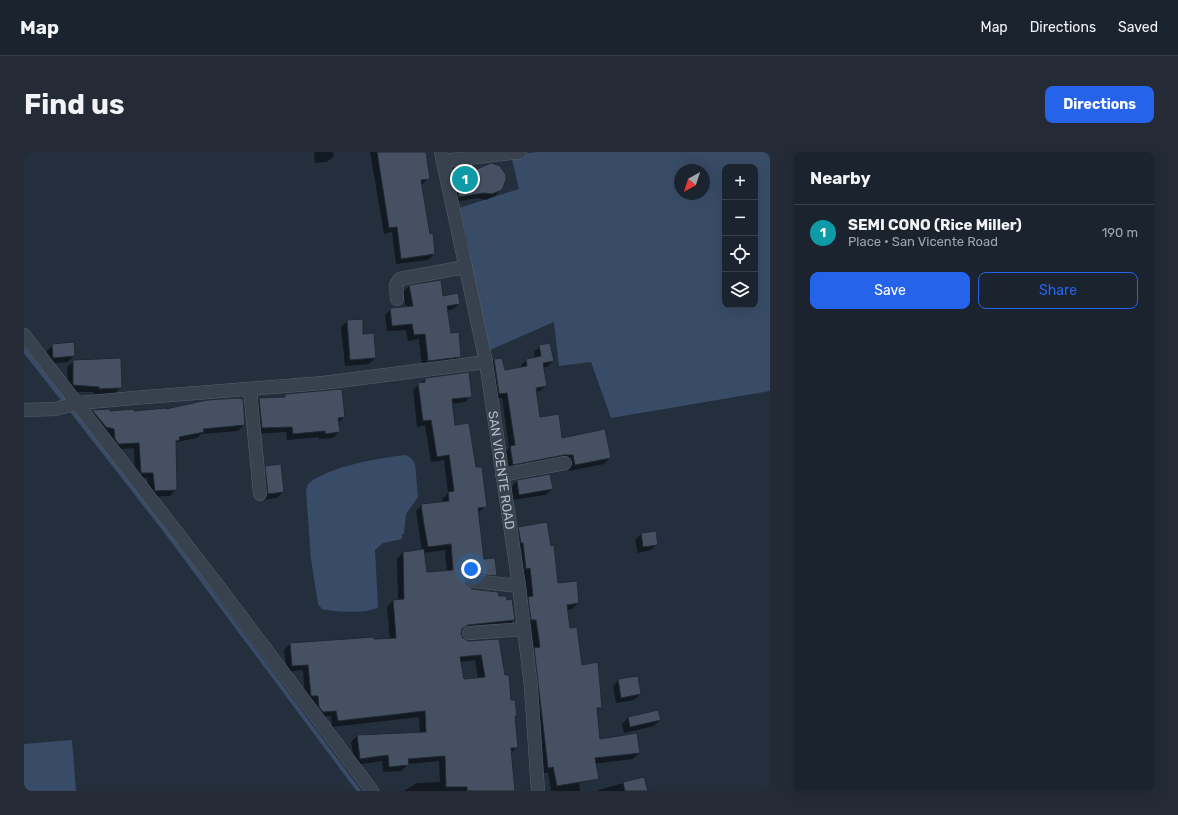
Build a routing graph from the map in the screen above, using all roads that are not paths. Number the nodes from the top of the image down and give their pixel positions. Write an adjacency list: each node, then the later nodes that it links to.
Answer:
1 (520, 152): 2 (street)
2 (442, 157): 3 (street, SAN VICENTE ROAD)
3 (465, 267): 4 (street); 6 (street, SAN VICENTE ROAD)
4 (397, 299)
5 (24, 335): 8 (street)
6 (486, 362): 7 (street); 11 (street, SAN VICENTE ROAD)
7 (250, 389): 8 (street); 12 (street)
8 (78, 403): 9 (street); 17 (street)
9 (24, 410)
10 (565, 463): 11 (street)
11 (502, 475): 14 (street, SAN VICENTE ROAD)
12 (260, 494)
13 (472, 581): 14 (street)
14 (519, 586): 15 (street, SAN VICENTE ROAD)
15 (524, 629): 16 (street); 18 (street, SAN VICENTE ROAD)
16 (469, 633)
17 (372, 791)
18 (538, 791)

